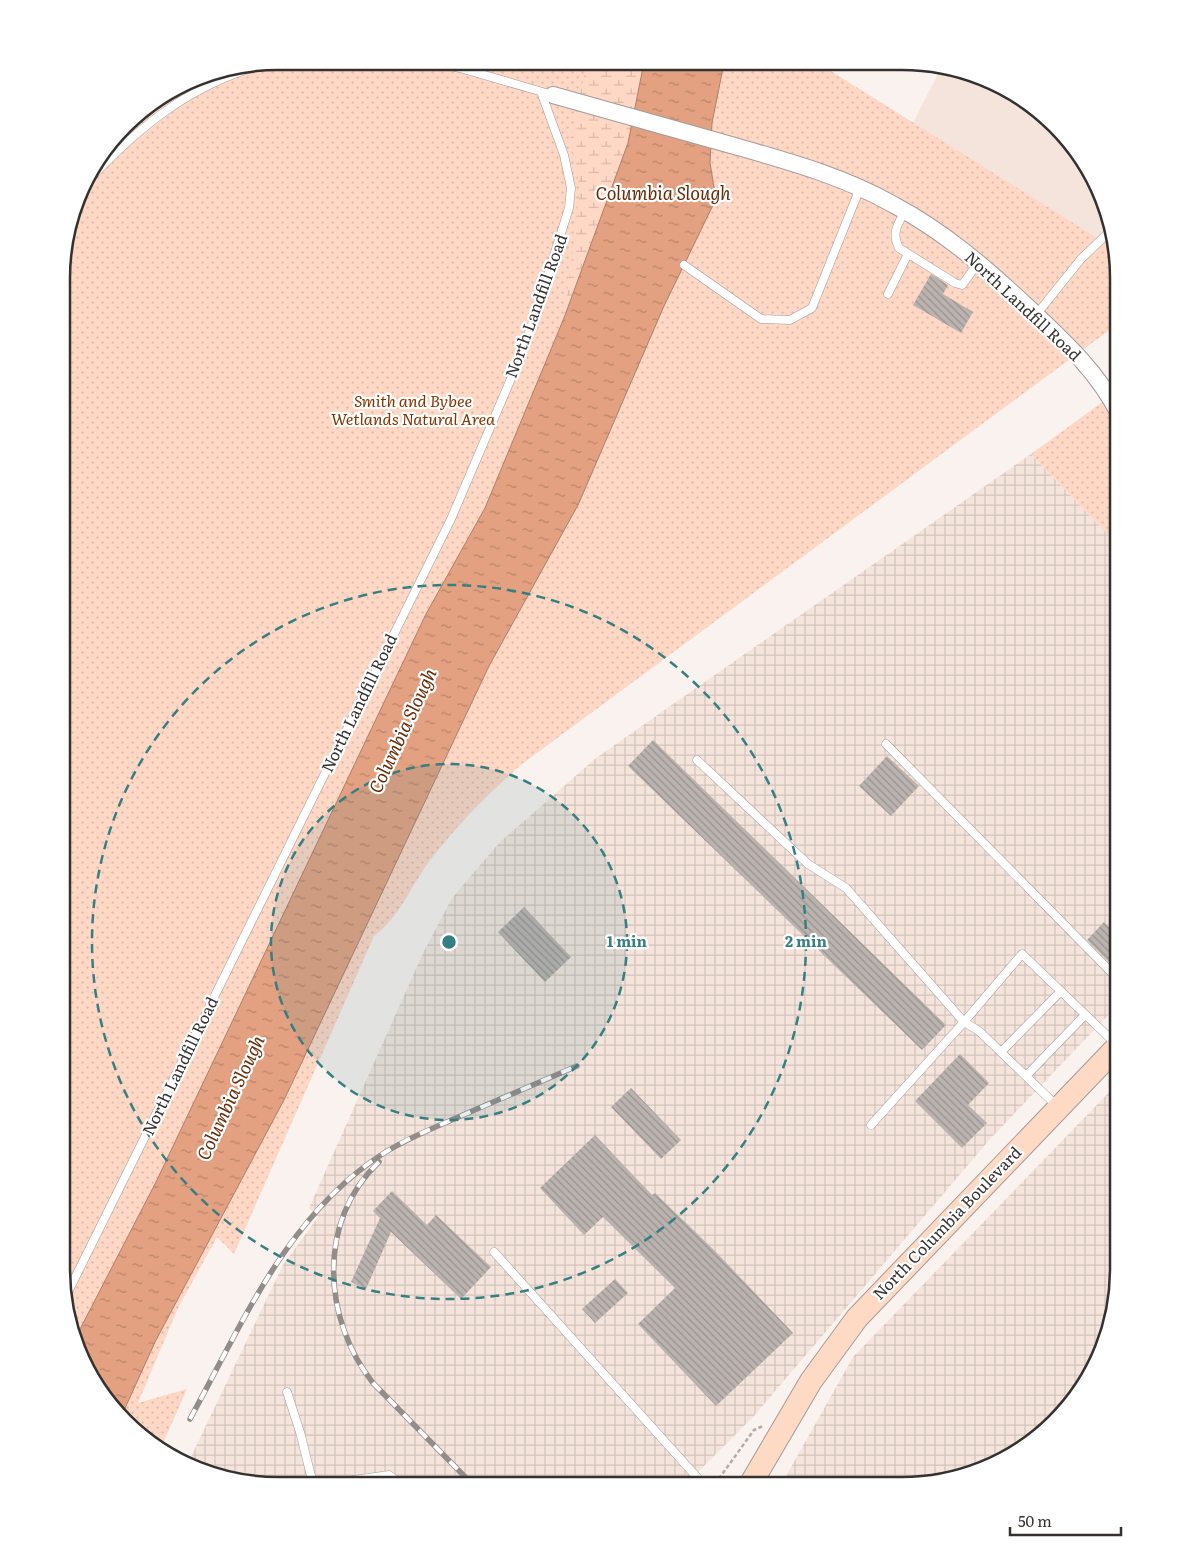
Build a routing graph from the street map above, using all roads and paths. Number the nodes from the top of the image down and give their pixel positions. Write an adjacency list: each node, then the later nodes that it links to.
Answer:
1 (467, 70): 3 (lane, North Landfill Road)
2 (237, 74): 4 (lane)
3 (547, 94): 5 (street, North Landfill Road); 27 (lane, North Landfill Road)
4 (103, 165)
5 (861, 187): 6 (street, North Landfill Road); 10 (lane)
6 (905, 211): 8 (lane); 9 (street, North Landfill Road)
7 (1106, 235): 12 (lane)
8 (908, 254): 9 (lane); 11 (lane)
9 (979, 262): 12 (street, North Landfill Road)
10 (684, 265)
11 (888, 294)
12 (1036, 315): 13 (street, North Landfill Road)
13 (1110, 398)
14 (886, 744): 16 (lane)
15 (697, 760): 19 (lane)
16 (1110, 971)
17 (1061, 992): 18 (lane); 19 (lane); 21 (lane)
18 (1085, 1014): 20 (lane); 23 (lane)
19 (964, 1022): 21 (lane); 25 (lane)
20 (1110, 1038)
21 (1001, 1052): 23 (lane)
22 (1110, 1054): 24 (main road, North Columbia Boulevard)
23 (1026, 1076): 24 (lane)
24 (1059, 1108): 29 (main road, North Columbia Boulevard)
25 (871, 1125)
26 (494, 1252): 33 (lane)
27 (71, 1287)
28 (288, 1392): 30 (lane)
29 (792, 1413): 34 (path); 35 (main road, North Columbia Boulevard)
30 (311, 1477)
31 (375, 1477): 32 (lane)
32 (392, 1477)
33 (697, 1477)
34 (721, 1477)
35 (755, 1477)

